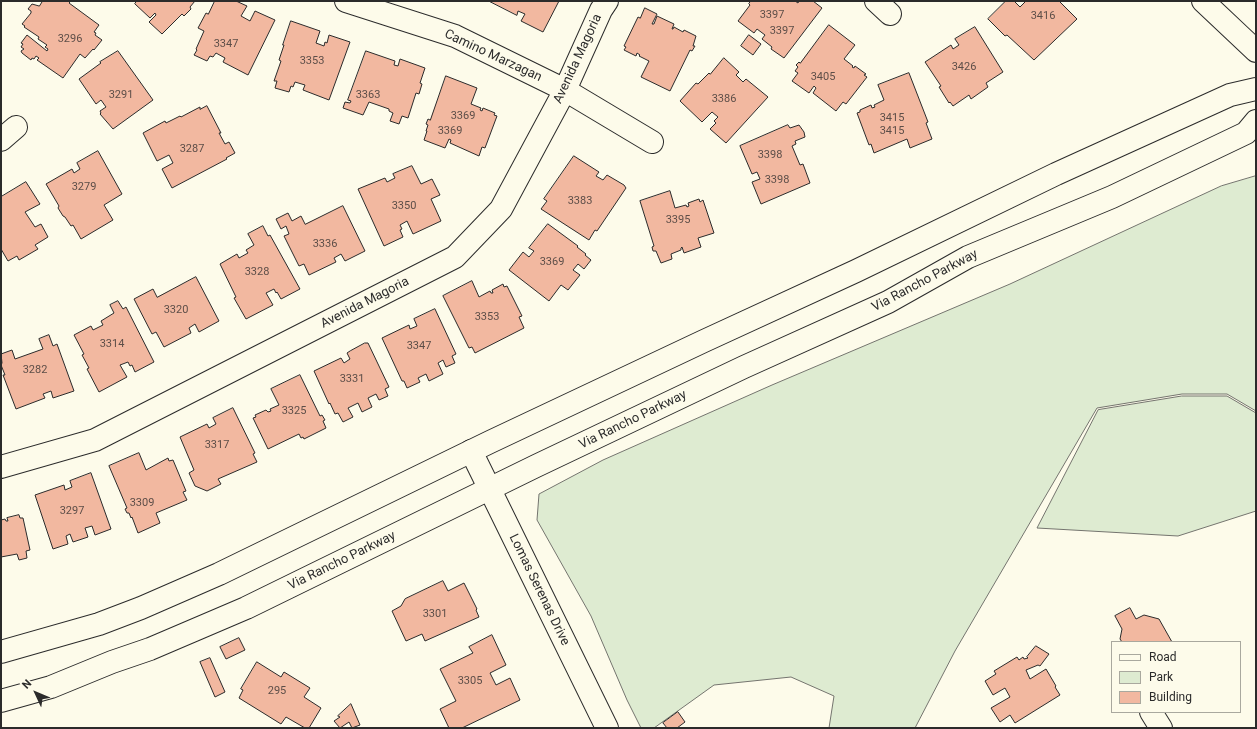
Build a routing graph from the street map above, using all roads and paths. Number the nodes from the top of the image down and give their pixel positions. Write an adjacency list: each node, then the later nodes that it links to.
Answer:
1 (346, 1): 6 (main road, Camino Marzagan)
2 (607, 1): 6 (main road, Avenida Magoria)
3 (1203, 1): 4 (main road)
4 (1256, 50)
5 (1256, 89): 9 (main road)
6 (566, 90): 8 (main road, Camino Marzagan); 10 (main road, Avenida Magoria)
7 (1256, 121): 11 (main road, Via Rancho Parkway)
8 (652, 142)
9 (472, 451): 11 (main road, Lomas Serenas Drive); 12 (main road)
10 (1, 467)
11 (489, 489): 13 (main road, Via Rancho Parkway); 15 (main road, Lomas Serenas Drive)
12 (1, 652)
13 (1, 702)
14 (1152, 713): 16 (main road)
15 (607, 728)
16 (1161, 728)

